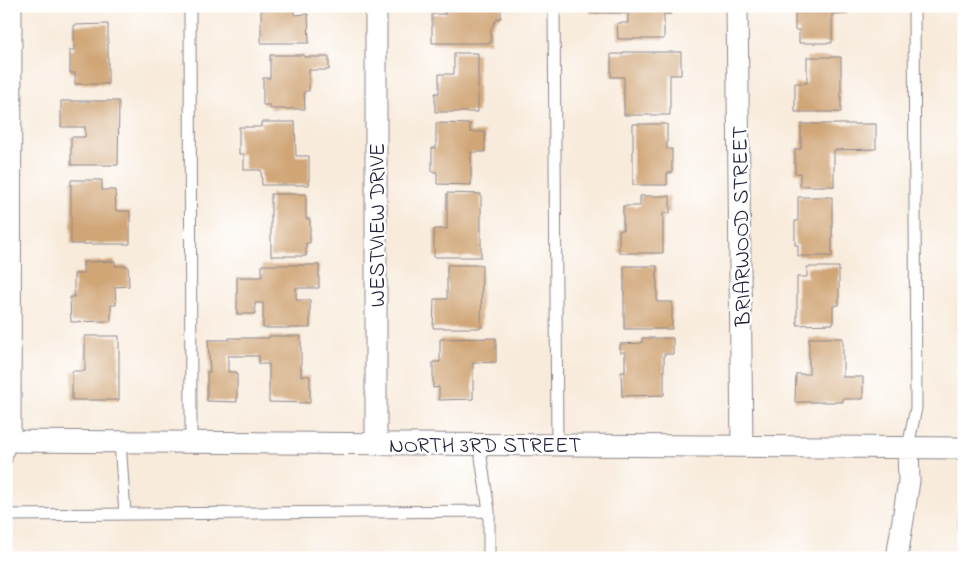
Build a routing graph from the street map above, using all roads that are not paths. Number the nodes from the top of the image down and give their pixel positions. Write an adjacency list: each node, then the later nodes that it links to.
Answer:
1 (11, 6): 13 (street)
2 (190, 6): 8 (lane)
3 (376, 6): 9 (street, WESTVIEW DRIVE)
4 (554, 6): 11 (lane)
5 (737, 6): 12 (street, BRIARWOOD STREET)
6 (914, 6): 14 (lane)
7 (120, 442): 8 (street, NORTH 3RD STREET); 13 (street, NORTH 3RD STREET); 17 (lane)
8 (190, 442): 9 (street, NORTH 3RD STREET)
9 (376, 444): 10 (street, NORTH 3RD STREET)
10 (479, 444): 11 (street, NORTH 3RD STREET); 16 (lane)
11 (557, 445): 12 (street, NORTH 3RD STREET)
12 (742, 446): 14 (street, NORTH 3RD STREET)
13 (8, 447)
14 (908, 447): 15 (street, NORTH 3RD STREET); 20 (street)
15 (964, 448)
16 (489, 511): 17 (lane); 19 (lane)
17 (125, 514): 18 (lane)
18 (6, 515)
19 (488, 558)
20 (897, 558)

